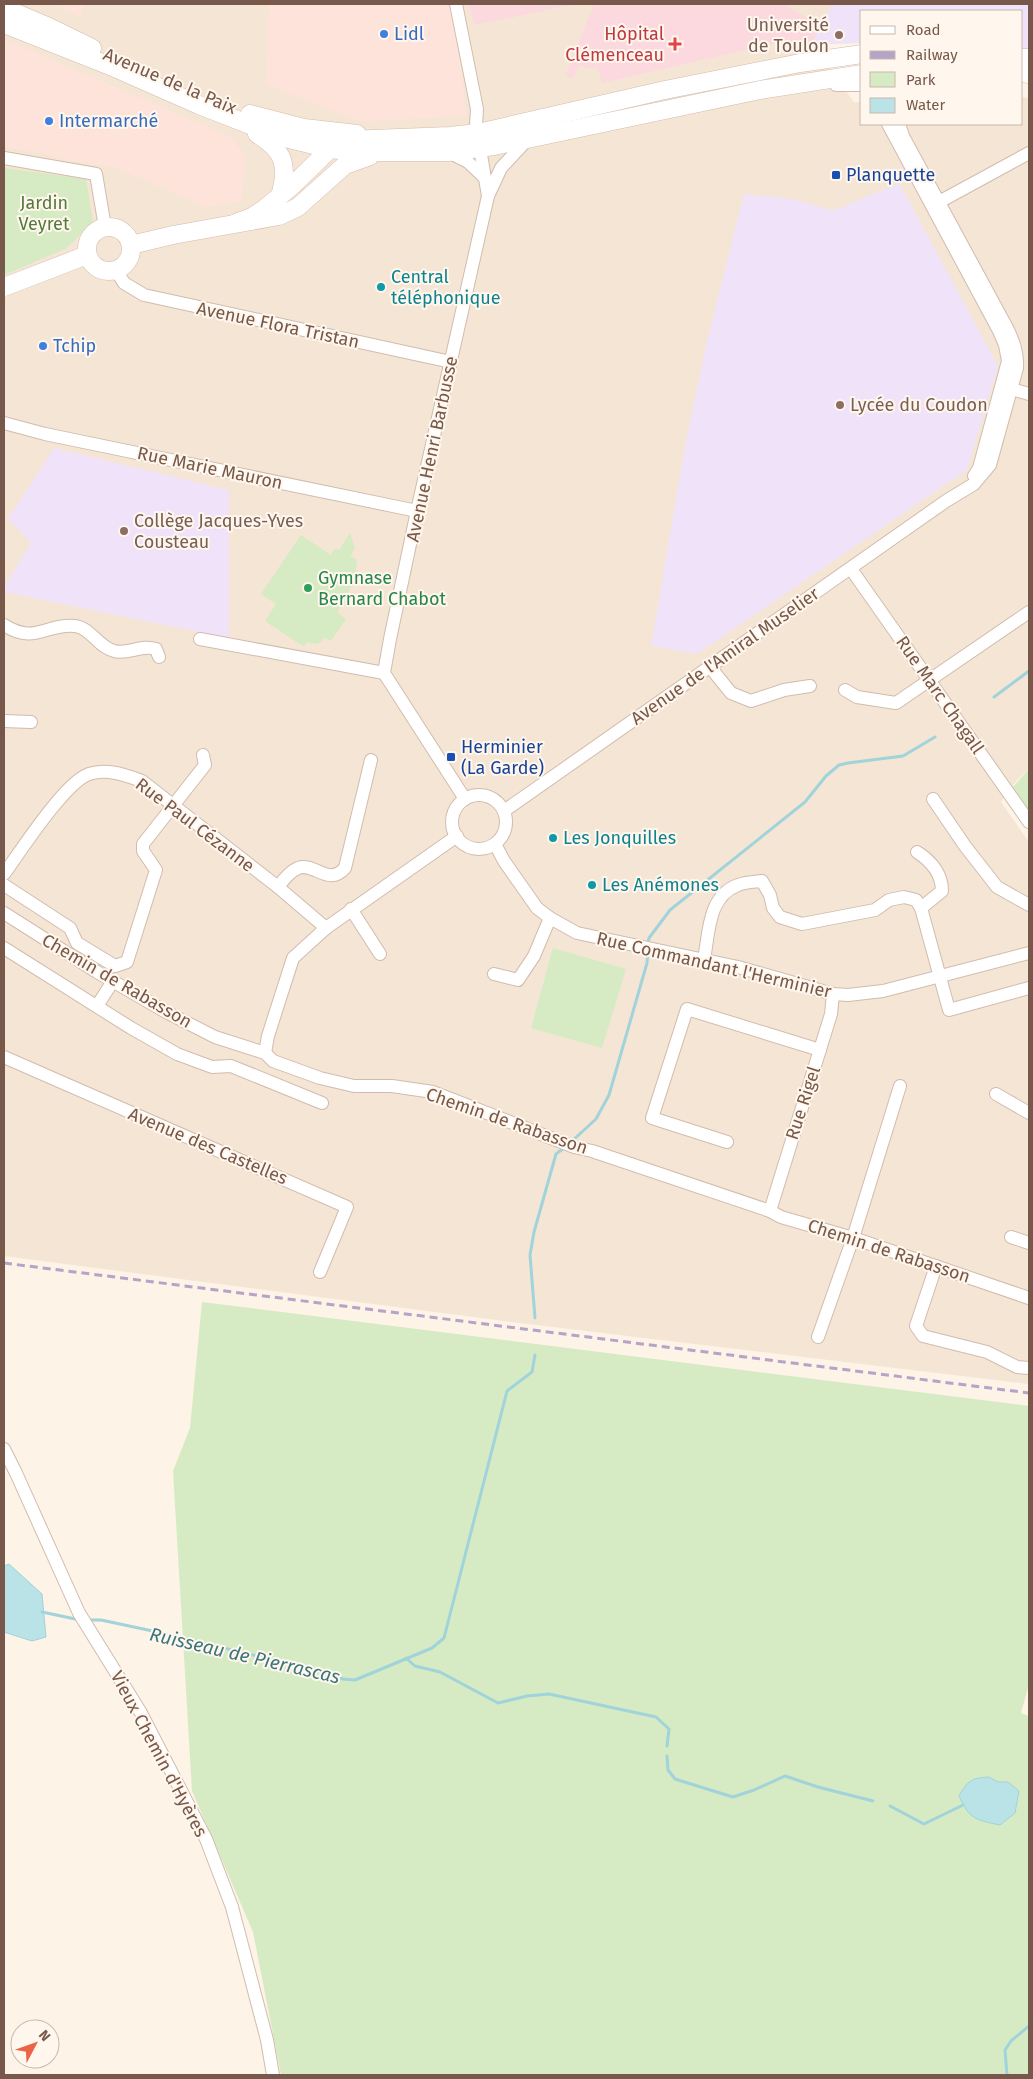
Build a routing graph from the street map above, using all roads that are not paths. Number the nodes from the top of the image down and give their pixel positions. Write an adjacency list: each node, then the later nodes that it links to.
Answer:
1 (456, 4): 13 (street)
2 (4, 8): 11 (main road, Avenue de la Paix)
3 (4, 24): 8 (main road, Avenue de la Paix)
4 (860, 54): 13 (main road)
5 (860, 74): 6 (main road)
6 (811, 81): 7 (street); 12 (main road)
7 (860, 85)
8 (224, 115): 14 (main road, Avenue de la Paix); 21 (main road)
9 (889, 125): 31 (street)
10 (899, 125): 23 (street)
11 (401, 138): 13 (main road); 14 (main road)
12 (528, 139): 13 (main road); 19 (street, Avenue Henri Barbusse)
13 (485, 140): 15 (main road); 19 (street); 20 (street, Avenue Henri Barbusse)
14 (330, 149): 16 (main road, Avenue de la Paix); 21 (main road)
15 (448, 152): 16 (main road); 20 (street)
16 (378, 153): 24 (main road)
17 (1029, 153): 23 (street)
18 (4, 158): 25 (street)
19 (501, 168): 22 (street, Avenue Henri Barbusse)
20 (486, 178): 22 (street, Avenue Henri Barbusse)
21 (280, 196): 24 (main road)
22 (488, 196): 30 (street, Avenue Henri Barbusse)
23 (939, 202): 31 (street)
24 (236, 223): 26 (main road)
25 (105, 227): 26 (main road); 27 (main road)
26 (131, 245): 28 (main road)
27 (87, 255): 28 (main road); 29 (main road)
28 (116, 270): 30 (street, Avenue Flora Tristan)
29 (4, 287)
30 (451, 362): 35 (street, Avenue Henri Barbusse)
31 (1008, 383): 32 (street); 33 (street); 36 (street, Avenue de l'Amiral Muselier)
32 (1029, 384)
33 (1029, 394)
34 (4, 423): 35 (street, Rue Marie Mauron)
35 (417, 511): 42 (street, Avenue Henri Barbusse)
36 (851, 569): 41 (street, Avenue de l'Amiral Muselier); 43 (street, Rue Marc Chagall)
37 (1029, 612): 43 (street)
38 (4, 625): 40 (street)
39 (200, 639): 42 (street)
40 (159, 657)
41 (710, 667): 44 (street); 53 (street, Avenue de l'Amiral Muselier)
42 (384, 674): 50 (street)
43 (931, 680): 45 (street); 54 (street, Rue Marc Chagall)
44 (810, 686)
45 (845, 690)
46 (4, 721): 47 (street)
47 (31, 722)
48 (203, 755): 52 (street)
49 (371, 760): 60 (street)
50 (465, 799): 53 (street); 55 (street)
51 (933, 799): 61 (street)
52 (174, 807): 58 (street, Rue Paul Cézanne); 59 (street); 60 (street, Rue Paul Cézanne)
53 (504, 811): 56 (street)
54 (1029, 822)
55 (457, 836): 56 (street); 63 (street)
56 (495, 844): 65 (street, Rue Commandant l'Herminier)
57 (917, 852): 62 (street)
58 (6, 866)
59 (4, 885)
60 (278, 887): 66 (street, Rue Paul Cézanne)
61 (1029, 906)
62 (922, 908): 70 (street); 72 (street)
63 (352, 909): 66 (street); 69 (street)
64 (4, 913): 73 (street, Chemin de Rabasson)
65 (550, 918): 70 (street, Rue Commandant l'Herminier); 71 (street)
66 (326, 928): 78 (street)
67 (4, 948): 76 (street)
68 (1029, 953): 72 (street, Rue Commandant l'Herminier)
69 (380, 954)
70 (704, 960): 75 (street, Rue Commandant l'Herminier)
71 (494, 974)
72 (939, 975): 74 (street); 75 (street, Rue Commandant l'Herminier)
73 (113, 981): 76 (street); 78 (street, Chemin de Rabasson)
74 (1029, 988)
75 (833, 994): 77 (street, Rue Rigel)
76 (97, 1006): 82 (street)
77 (820, 1050): 84 (street); 85 (street, Rue Rigel)
78 (265, 1053): 85 (street, Chemin de Rabasson)
79 (4, 1057): 90 (street, Avenue des Castelles)
80 (900, 1086): 87 (street)
81 (996, 1094): 83 (street)
82 (322, 1103)
83 (1029, 1113)
84 (727, 1142)
85 (770, 1211): 87 (street, Chemin de Rabasson)
86 (1012, 1237): 88 (street)
87 (853, 1238): 89 (street, Chemin de Rabasson); 92 (street)
88 (1029, 1242)
89 (936, 1266): 91 (street, Chemin de Rabasson); 93 (street)
90 (320, 1272)
91 (1029, 1298)
92 (818, 1337)
93 (1029, 1368)
94 (4, 1449): 95 (street, Vieux Chemin d'Hyères)
95 (273, 2075)

